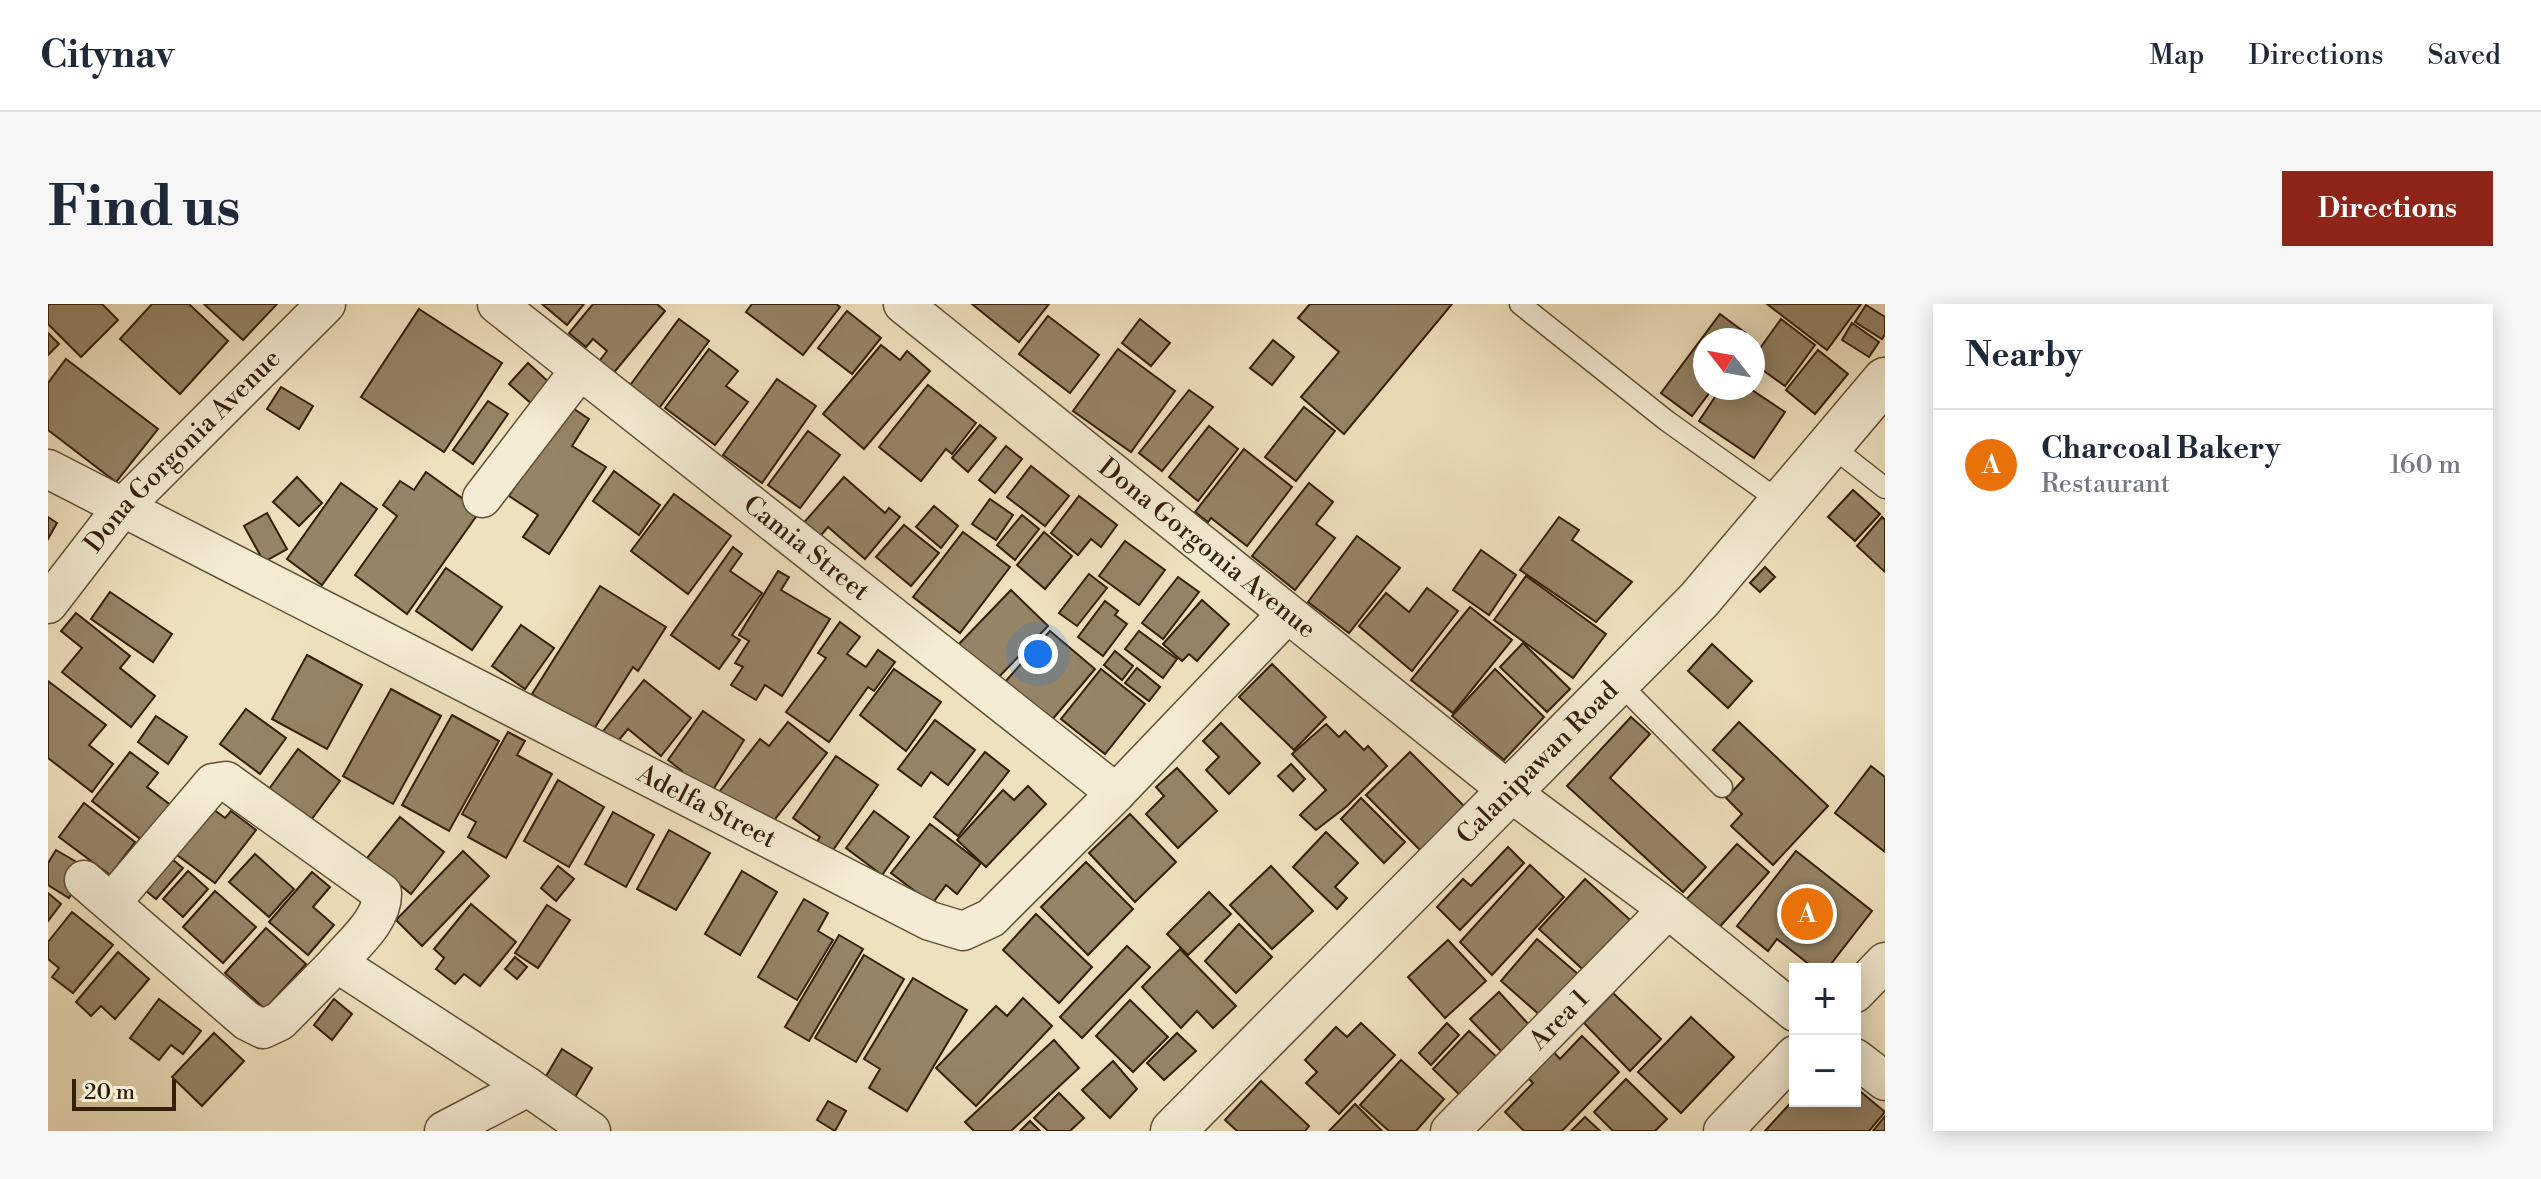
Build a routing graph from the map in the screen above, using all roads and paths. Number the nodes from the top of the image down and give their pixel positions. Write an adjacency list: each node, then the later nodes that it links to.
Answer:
1 (326, 304): 12 (street, Dona Gorgonia Avenue)
2 (497, 304): 5 (street, Camia Street)
3 (903, 304): 14 (street, Dona Gorgonia Avenue)
4 (1520, 304): 11 (lane)
5 (580, 370): 10 (street); 18 (street, Camia Street)
6 (1885, 380): 7 (street, Calanipawan Road)
7 (1830, 445): 9 (lane); 11 (street, Calanipawan Road)
8 (48, 469): 12 (street, Adelfa Street)
9 (1885, 488)
10 (482, 498)
11 (1781, 502): 15 (street, Calanipawan Road)
12 (122, 508): 13 (street, Dona Gorgonia Avenue); 18 (street, Adelfa Street)
13 (48, 604)
14 (1287, 614): 17 (street, Dona Gorgonia Avenue); 18 (street, Adelfa Street)
15 (1618, 682): 16 (lane); 17 (street, Calanipawan Road)
16 (1722, 787)
17 (1510, 792): 19 (street, Dona Gorgonia Avenue); 30 (street, Calanipawan Road)
18 (1116, 793)
19 (1668, 909): 23 (street, Dona Gorgonia Avenue); 31 (street, Area 1)
20 (1885, 962): 22 (street)
21 (337, 963): 21 (street); 27 (street)
22 (1861, 987)
23 (1789, 1007)
24 (1789, 1061): 32 (street)
25 (1861, 1063): 26 (street)
26 (1885, 1081)
27 (528, 1087): 28 (street); 29 (street)
28 (444, 1131)
29 (591, 1131)
30 (1173, 1131)
31 (1450, 1131)
32 (1723, 1131)

